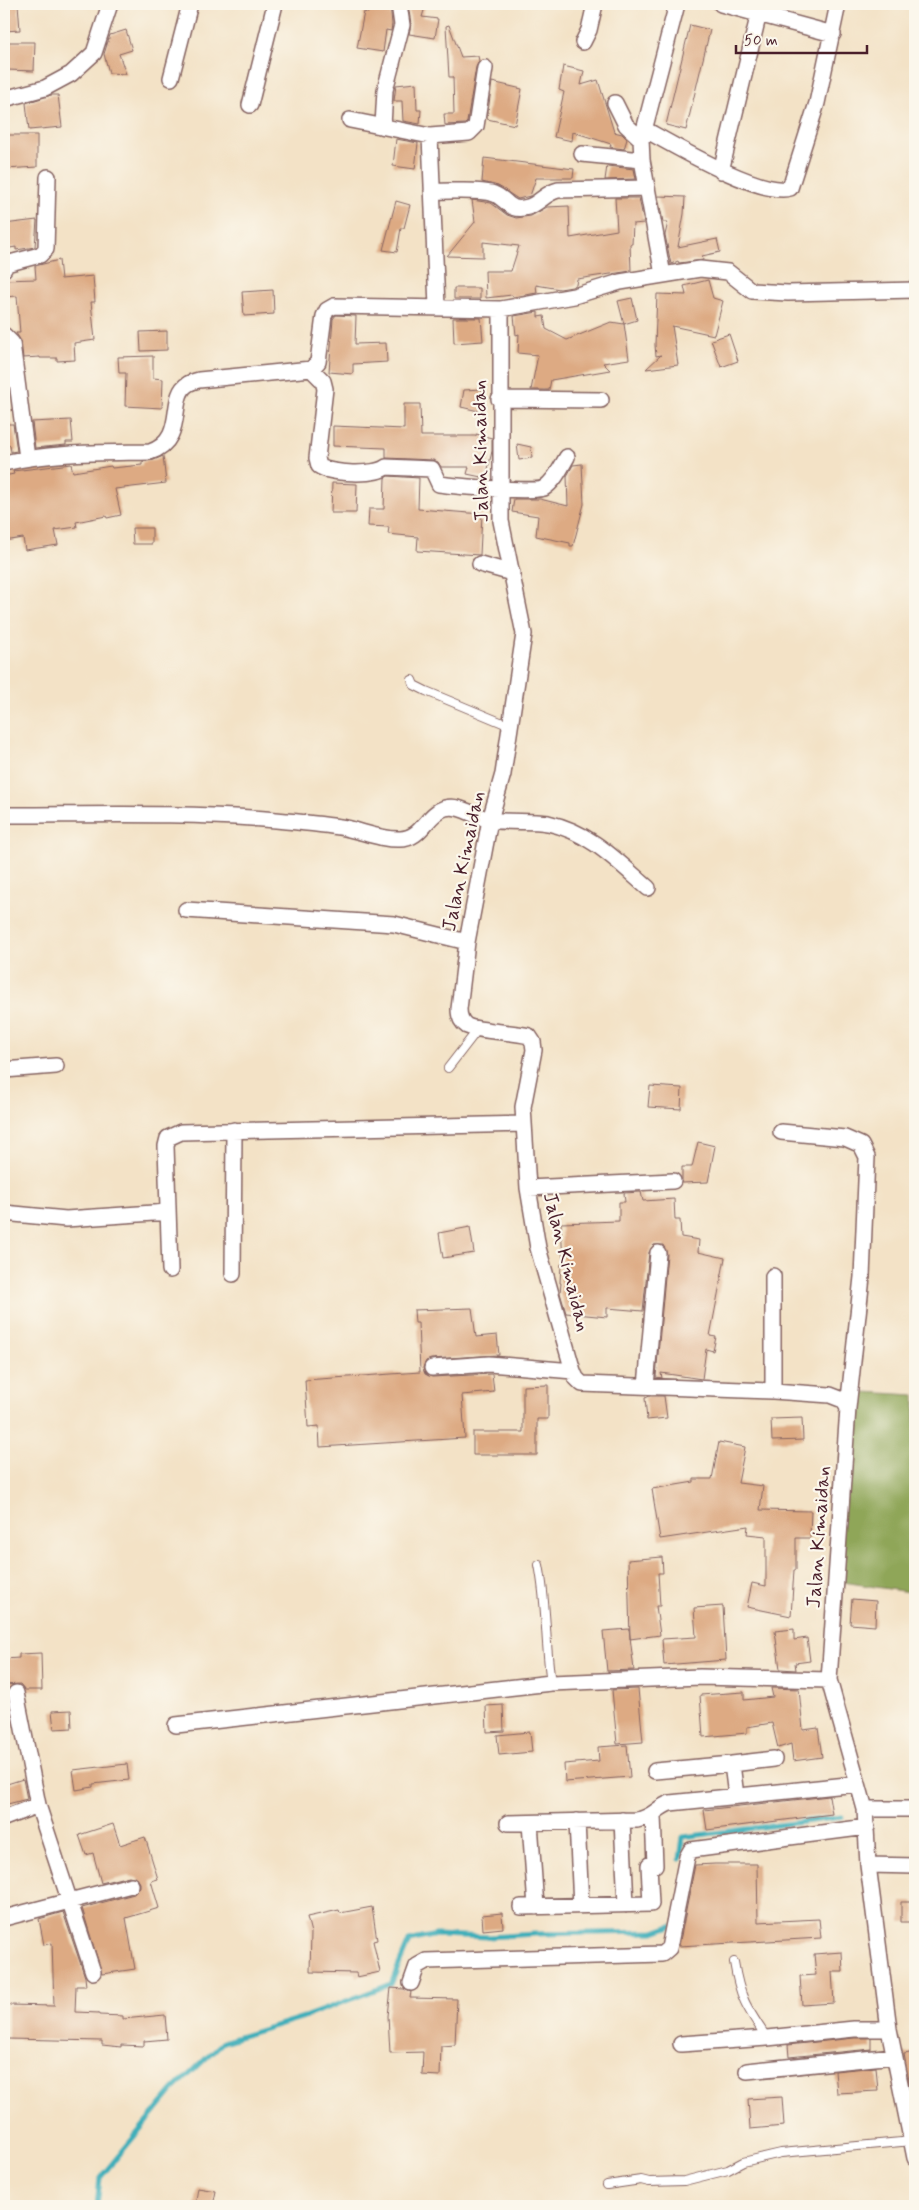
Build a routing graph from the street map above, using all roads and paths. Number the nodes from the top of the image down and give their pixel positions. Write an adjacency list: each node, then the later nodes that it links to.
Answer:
1 (110, 4): 14 (street)
2 (190, 4): 13 (street)
3 (275, 4): 16 (street)
4 (400, 4): 18 (street)
5 (595, 4): 11 (street)
6 (677, 4): 19 (street)
7 (721, 4): 9 (street)
8 (838, 4): 10 (street)
9 (759, 13): 10 (street); 23 (street)
10 (833, 34): 23 (street)
11 (583, 42)
12 (485, 68): 20 (street)
13 (171, 78)
14 (4, 99)
15 (615, 103): 19 (street)
16 (250, 105)
17 (350, 120): 18 (street)
18 (383, 126): 20 (street)
19 (643, 134): 22 (street); 23 (street)
20 (430, 136): 26 (street)
21 (582, 154): 22 (street)
22 (642, 160): 25 (street)
23 (721, 171)
24 (48, 178): 27 (street)
25 (647, 188): 26 (street); 28 (street)
26 (432, 191): 30 (street)
27 (4, 269)
28 (663, 275): 29 (street); 31 (street)
29 (915, 290)
30 (436, 307): 31 (street); 33 (street)
31 (501, 309): 36 (street, Jalan Kimaidan)
32 (4, 335): 35 (street)
33 (311, 370): 39 (street); 41 (street)
34 (4, 381): 35 (street)
35 (18, 388): 39 (street)
36 (500, 399): 37 (street); 41 (street, Jalan Kimaidan)
37 (601, 400)
38 (567, 457): 41 (street)
39 (27, 458): 40 (street)
40 (4, 463)
41 (501, 488): 43 (street, Jalan Kimaidan)
42 (480, 564): 43 (street)
43 (512, 573): 45 (street, Jalan Kimaidan)
44 (412, 680): 45 (lane)
45 (510, 726): 47 (street, Jalan Kimaidan)
46 (4, 815): 47 (street)
47 (490, 820): 48 (street); 50 (street, Jalan Kimaidan)
48 (648, 888)
49 (186, 910): 50 (street)
50 (468, 942): 51 (street, Jalan Kimaidan)
51 (479, 1028): 53 (lane); 55 (street, Jalan Kimaidan)
52 (56, 1066): 54 (street)
53 (448, 1068)
54 (4, 1070)
55 (523, 1124): 56 (street); 59 (street, Jalan Kimaidan)
56 (234, 1130): 60 (street); 64 (street)
57 (782, 1132): 70 (street, Jalan Kimaidan)
58 (673, 1181): 59 (street)
59 (528, 1188): 67 (street, Jalan Kimaidan)
60 (168, 1212): 61 (street); 63 (street)
61 (4, 1214)
62 (658, 1252): 68 (street)
63 (170, 1270)
64 (234, 1274)
65 (773, 1276): 69 (street)
66 (432, 1368): 67 (street)
67 (574, 1371): 68 (street)
68 (646, 1386): 69 (street)
69 (773, 1391): 70 (street)
70 (848, 1408): 72 (street, Jalan Kimaidan)
71 (539, 1565): 73 (lane)
72 (829, 1680): 73 (street); 79 (street, Jalan Kimaidan)
73 (551, 1683): 75 (street)
74 (16, 1693): 81 (street)
75 (176, 1726)
76 (774, 1758): 77 (street)
77 (732, 1764): 78 (street); 80 (street)
78 (654, 1771)
79 (858, 1784): 80 (street); 82 (street, Jalan Kimaidan)
80 (736, 1796): 84 (street)
81 (38, 1805): 85 (street); 94 (street)
82 (865, 1809): 83 (street); 90 (street, Jalan Kimaidan)
83 (915, 1809)
84 (652, 1816): 86 (street); 95 (street)
85 (4, 1818)
86 (622, 1820): 87 (street); 97 (street)
87 (577, 1821): 89 (street); 98 (street)
88 (508, 1823): 89 (street)
89 (530, 1823): 100 (street)
90 (867, 1827): 91 (street, Jalan Kimaidan); 104 (street)
91 (868, 1865): 92 (street); 105 (street, Jalan Kimaidan)
92 (915, 1866)
93 (130, 1885): 94 (street)
94 (68, 1900): 101 (street); 103 (street)
95 (651, 1904): 96 (street); 97 (street)
96 (667, 1904)
97 (626, 1905): 98 (street)
98 (581, 1906): 100 (street)
99 (520, 1907): 100 (street)
100 (536, 1907)
101 (4, 1918)
102 (734, 1962): 106 (lane)
103 (93, 1972)
104 (411, 1983)
105 (889, 2029): 106 (street); 108 (street, Jalan Kimaidan)
106 (767, 2038): 107 (street)
107 (681, 2044)
108 (894, 2056): 109 (street); 110 (street, Jalan Kimaidan)
109 (747, 2071)
110 (912, 2141): 111 (street, Jalan Kimaidan); 112 (lane)
111 (915, 2158)
112 (607, 2185)

